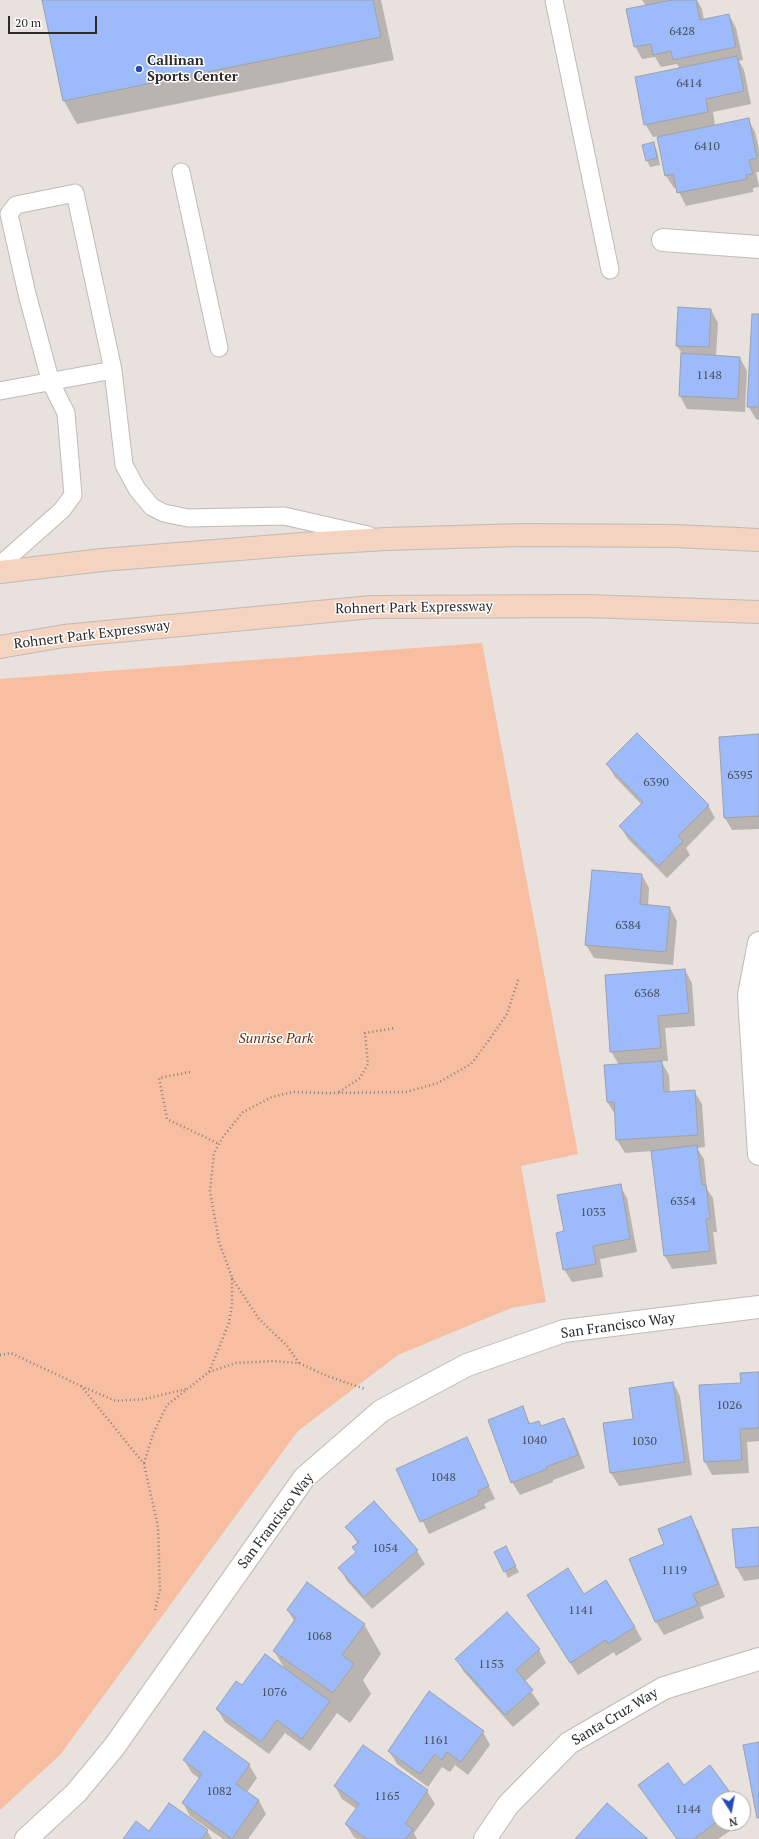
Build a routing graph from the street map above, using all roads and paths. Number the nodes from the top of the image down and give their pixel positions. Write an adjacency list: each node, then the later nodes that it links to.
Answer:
1 (554, 0): 5 (lane)
2 (181, 172): 6 (lane)
3 (663, 240): 4 (street)
4 (759, 247)
5 (610, 270)
6 (219, 348)
7 (113, 370): 8 (lane); 8 (lane); 10 (lane)
8 (51, 383): 9 (lane); 12 (lane)
9 (0, 391)
10 (386, 540): 11 (main road); 13 (main road)
11 (759, 540)
12 (0, 565)
13 (0, 572)
14 (759, 612): 15 (main road, Rohnert Park Expressway)
15 (0, 647)
16 (759, 943): 22 (street)
17 (519, 977): 20 (path)
18 (395, 1028): 20 (path)
19 (190, 1072): 21 (path)
20 (338, 1092): 21 (path)
21 (219, 1144): 23 (path)
22 (759, 1154)
23 (232, 1277): 26 (path); 27 (path)
24 (759, 1307): 34 (street, San Francisco Way)
25 (0, 1355): 28 (path)
26 (298, 1363): 27 (path); 30 (path)
27 (209, 1372): 29 (path)
28 (81, 1386): 29 (path); 31 (path)
29 (187, 1388): 31 (path)
30 (368, 1390)
31 (144, 1464): 32 (path)
32 (155, 1610)
33 (759, 1659): 35 (street, Santa Cruz Way)
34 (26, 1839)
35 (485, 1839)

